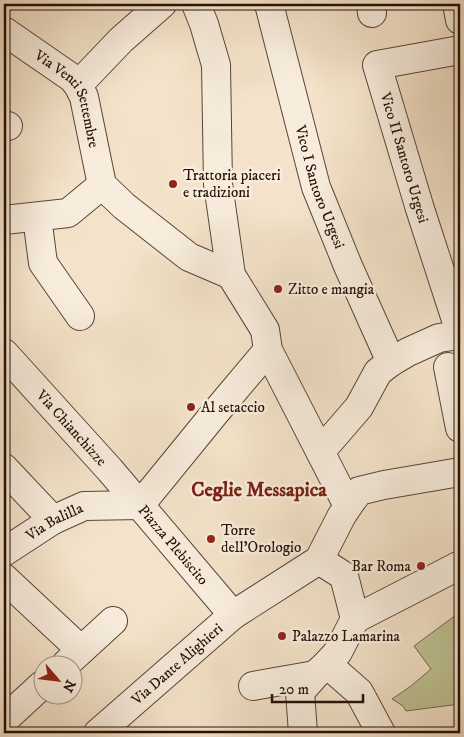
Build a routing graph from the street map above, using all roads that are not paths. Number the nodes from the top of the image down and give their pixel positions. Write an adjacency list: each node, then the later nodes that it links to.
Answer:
1 (162, 4): 8 (street)
2 (196, 4): 12 (street)
3 (269, 4): 17 (street, Vico I Santoro Urgesi)
4 (457, 4): 5 (street)
5 (460, 20)
6 (5, 34): 8 (street, Via Venti Settembre)
7 (460, 50): 14 (street, Vico II Santoro Urgesi)
8 (78, 85): 9 (street, Via Venti Settembre)
9 (102, 185): 10 (street); 12 (street)
10 (37, 217): 11 (street); 13 (street)
11 (4, 220)
12 (231, 276): 15 (street)
13 (80, 316)
14 (460, 333): 17 (street)
15 (268, 350): 20 (street); 23 (street, Piazza Plebiscito)
16 (4, 353): 23 (street, Via Chianchizze)
17 (392, 362): 20 (street)
18 (448, 367): 19 (street)
19 (460, 428)
20 (321, 452): 24 (street)
21 (4, 468): 25 (street)
22 (460, 472): 24 (street)
23 (140, 505): 25 (street, Via Balilla); 30 (street, Piazza Plebiscito)
24 (348, 506): 27 (street)
25 (53, 520): 26 (street, Via Balilla)
26 (4, 552)
27 (319, 560): 30 (street); 31 (street)
28 (460, 564): 31 (street)
29 (4, 578): 33 (street)
30 (233, 615): 39 (street, Via Dante Alighieri)
31 (355, 619): 35 (street)
32 (113, 621): 34 (street)
33 (71, 654)
34 (77, 654)
35 (321, 669): 36 (street); 40 (street); 41 (street)
36 (252, 686)
37 (32, 694): 38 (street)
38 (4, 720)
39 (98, 733)
40 (302, 733)
41 (381, 733)

